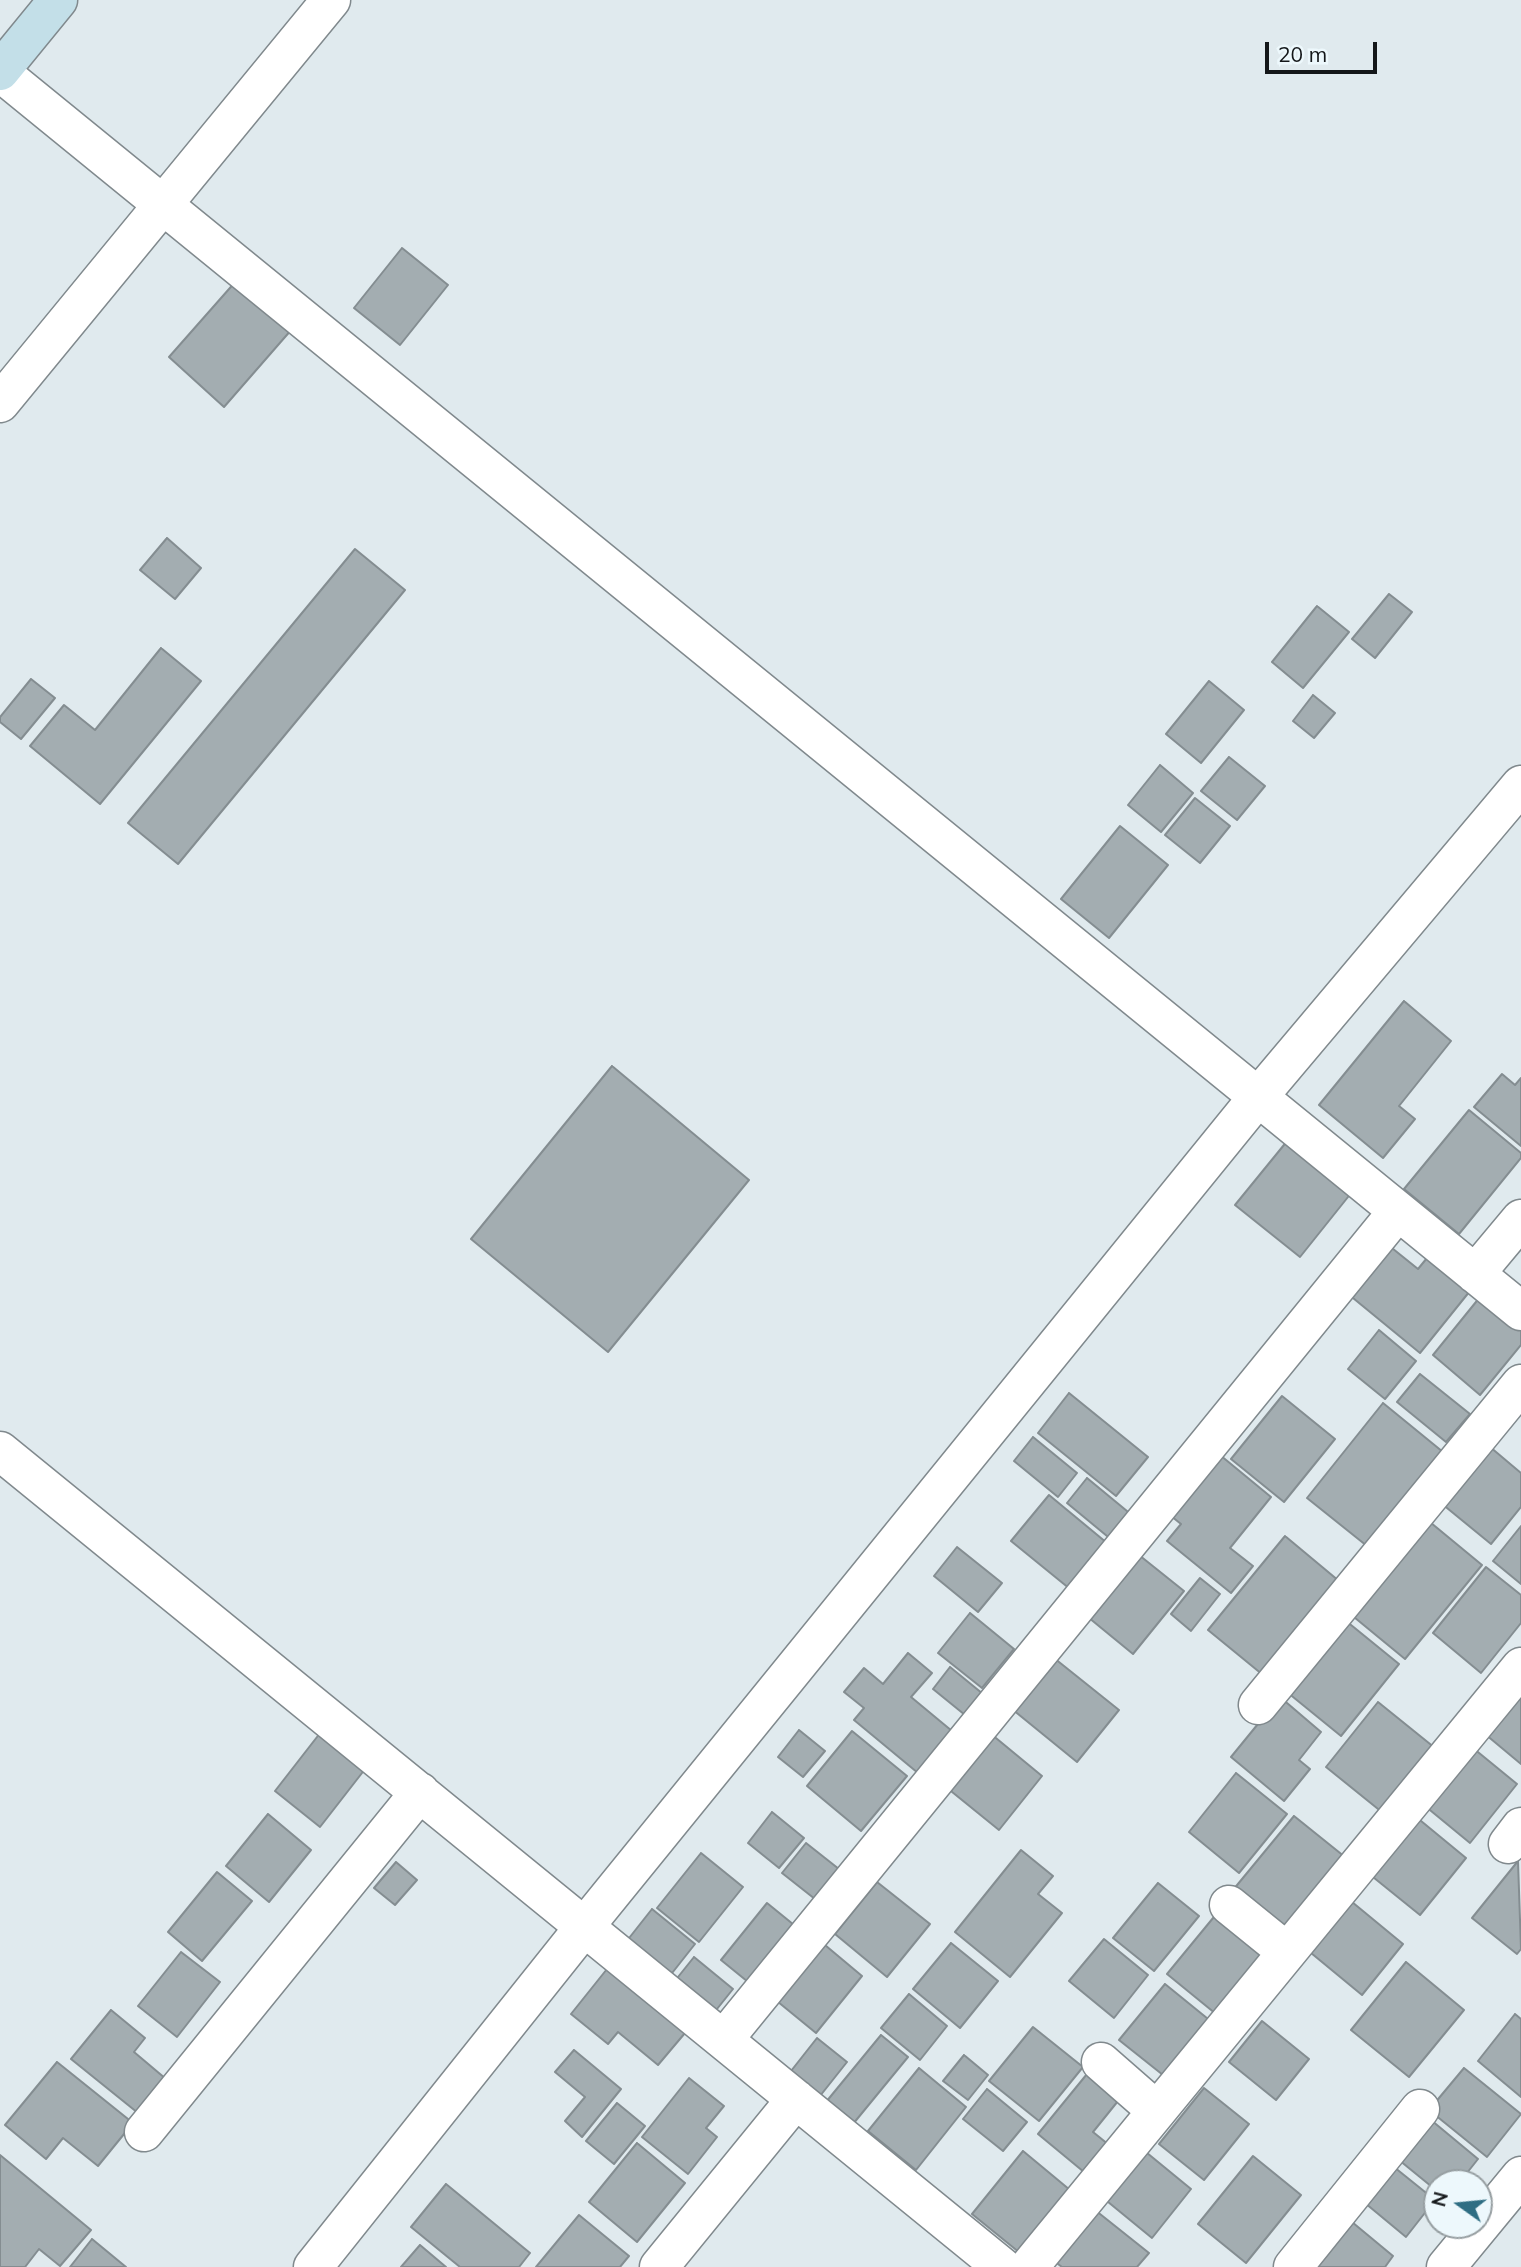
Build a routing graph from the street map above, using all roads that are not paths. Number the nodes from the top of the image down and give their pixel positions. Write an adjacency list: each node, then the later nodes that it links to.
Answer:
1 (58, 0): 3 (main road)
2 (331, 0): 4 (street)
3 (0, 71): 4 (street)
4 (162, 204): 5 (street); 7 (street)
5 (0, 402)
6 (1521, 785): 7 (street)
7 (1258, 1097): 8 (street); 18 (street)
8 (1398, 1211): 10 (street); 20 (street)
9 (1521, 1219): 10 (street)
10 (1475, 1274): 11 (street)
11 (1521, 1311)
12 (1521, 1384): 15 (street)
13 (0, 1451): 16 (street)
14 (1521, 1667): 19 (street)
15 (1258, 1705)
16 (420, 1792): 18 (street); 25 (street)
17 (1229, 1905): 19 (street)
18 (585, 1926): 20 (street); 27 (street)
19 (1287, 1952): 24 (street)
20 (724, 2039): 22 (street)
21 (1101, 2062): 24 (street)
22 (796, 2099): 28 (street); 29 (street)
23 (1419, 2109): 31 (street)
24 (1157, 2111): 30 (street)
25 (144, 2132)
26 (1521, 2176): 32 (street)
27 (313, 2267)
28 (659, 2267)
29 (1002, 2267)
30 (1029, 2267)
31 (1293, 2267)
32 (1446, 2267)

